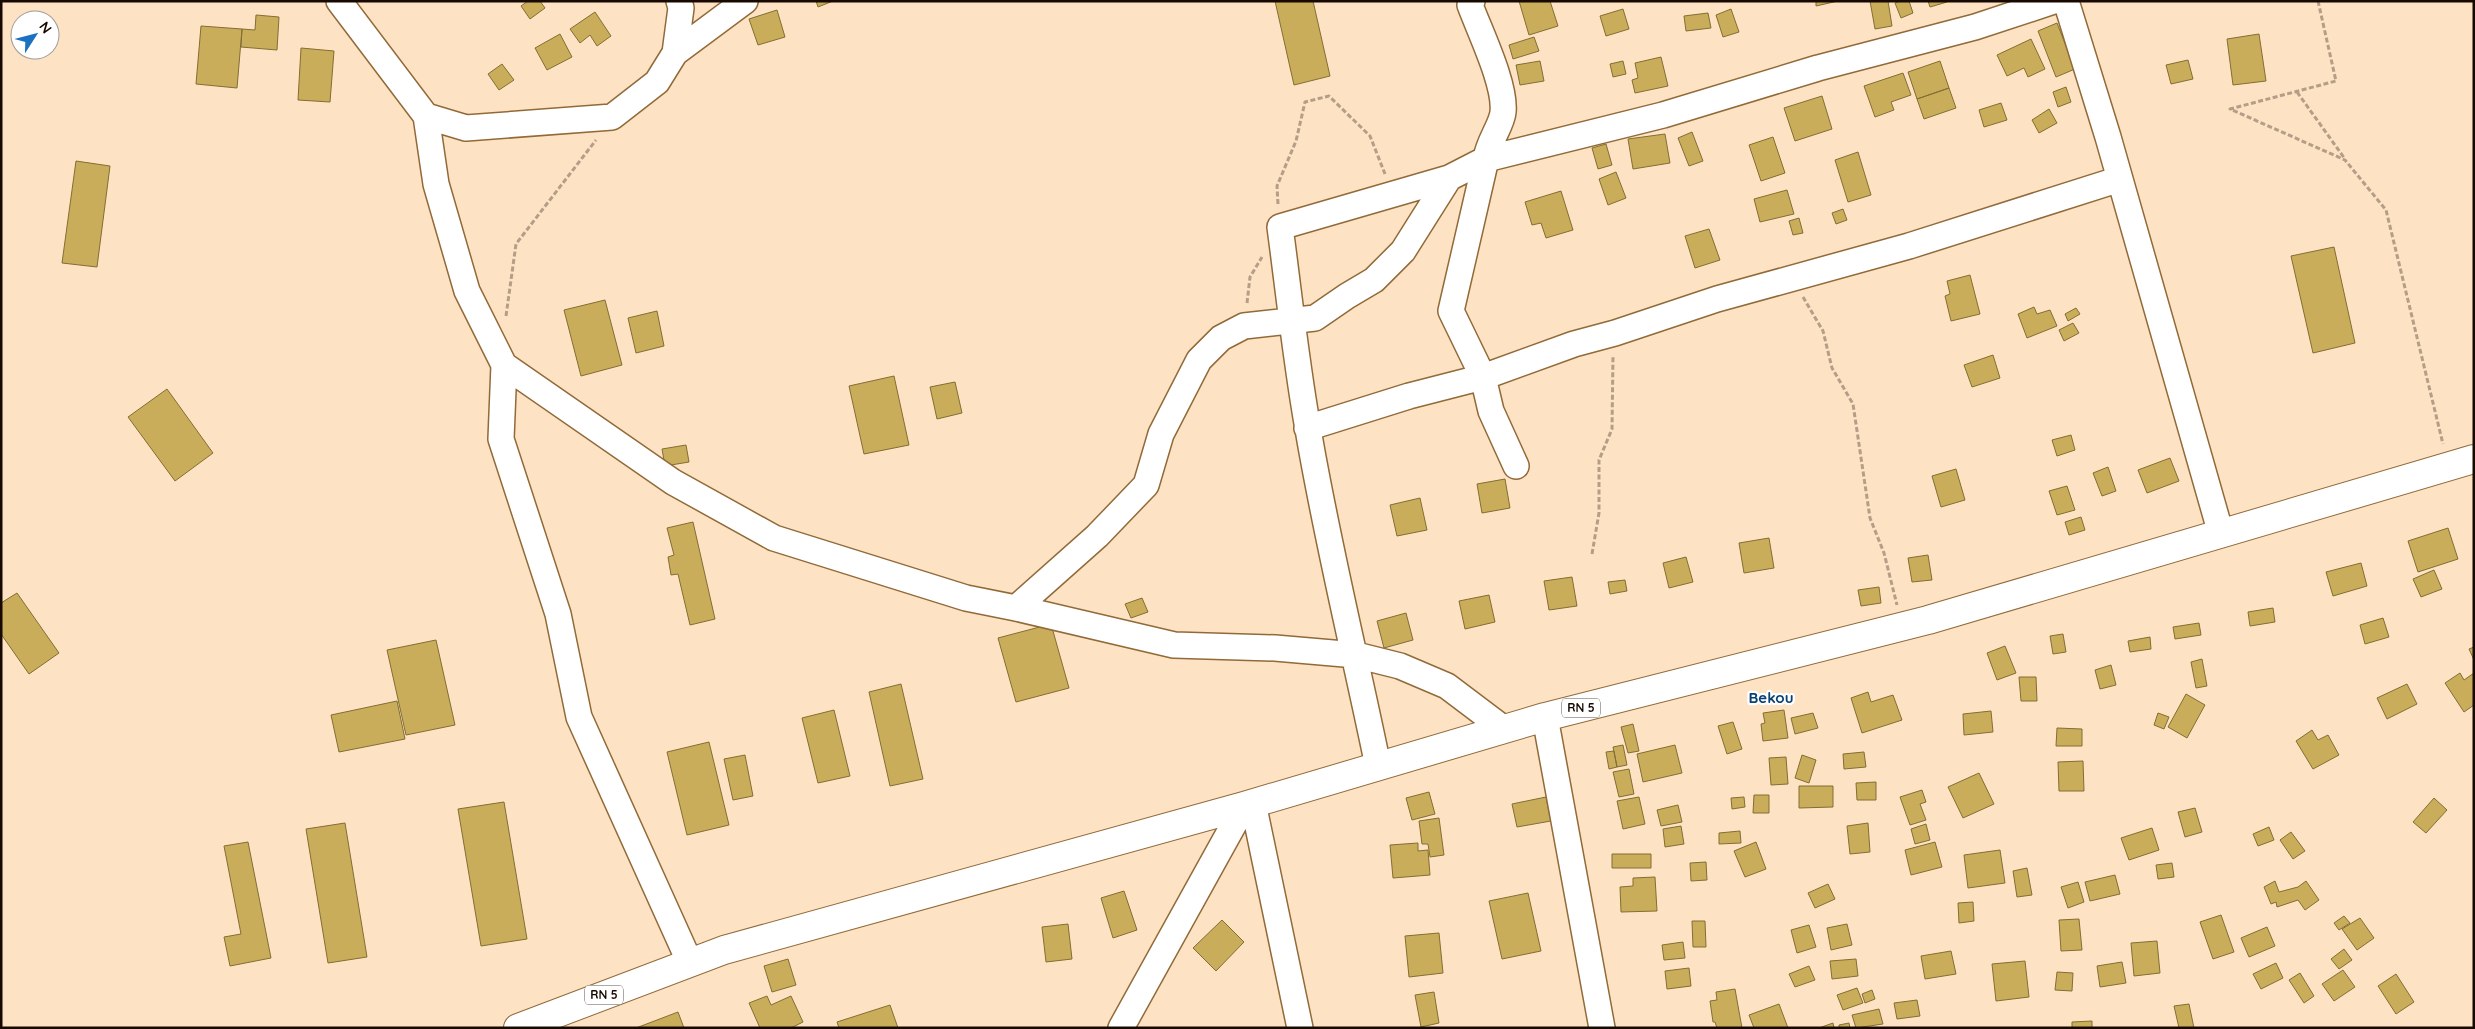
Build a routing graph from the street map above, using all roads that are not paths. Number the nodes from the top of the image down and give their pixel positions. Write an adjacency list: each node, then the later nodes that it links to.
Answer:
1 (339, 1): 8 (street)
2 (679, 1): 7 (street)
3 (745, 1): 7 (street)
4 (2054, 1): 9 (street)
5 (2066, 1): 11 (street)
6 (1469, 3): 9 (street)
7 (675, 54): 8 (street)
8 (426, 116): 13 (street)
9 (1486, 159): 10 (street); 14 (street)
10 (1448, 178): 12 (street); 12 (street)
11 (2120, 179): 14 (street); 18 (street)
12 (1292, 320): 15 (street); 19 (street)
13 (504, 364): 19 (street); 25 (street)
14 (1483, 378): 15 (street); 17 (street)
15 (1307, 428): 20 (street)
16 (2461, 463): 18 (main road, RN 5)
17 (1516, 466)
18 (2221, 534): 21 (main road, RN 5)
19 (1016, 608): 20 (street)
20 (1356, 655): 22 (street); 23 (street)
21 (1545, 717): 22 (main road, RN 5); 29 (street)
22 (1504, 729): 23 (main road, RN 5)
23 (1378, 766): 24 (main road, RN 5)
24 (1248, 805): 25 (main road, RN 5); 27 (street); 28 (street)
25 (690, 963): 26 (main road, RN 5)
26 (518, 1028)
27 (1121, 1028)
28 (1300, 1028)
29 (1602, 1028)

